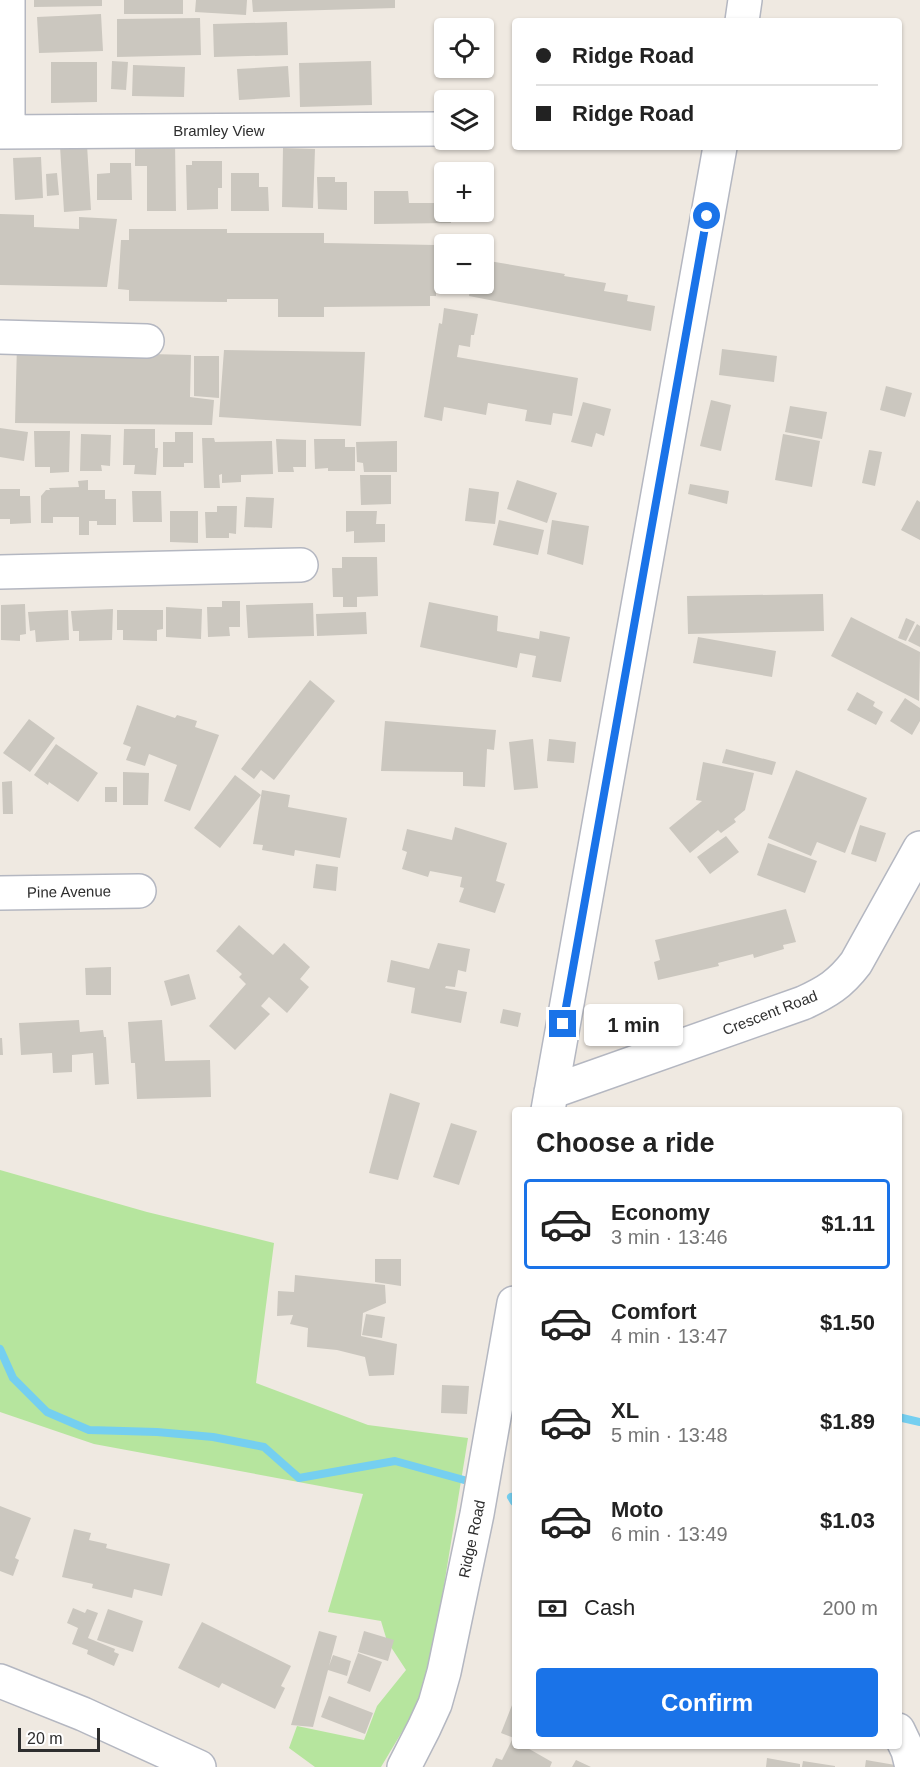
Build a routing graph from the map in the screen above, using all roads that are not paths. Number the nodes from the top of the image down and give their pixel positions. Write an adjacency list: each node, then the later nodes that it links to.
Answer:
1 (8, 0): 5 (street)
2 (746, 0): 3 (street)
3 (743, 18)
4 (434, 129): 5 (street, Bramley View)
5 (4, 132)
6 (719, 150): 14 (street)
7 (0, 338): 8 (street)
8 (147, 341)
9 (301, 565): 10 (street)
10 (0, 572)
11 (920, 848): 14 (street, Crescent Road)
12 (139, 891): 13 (street, Pine Avenue)
13 (0, 893)
14 (549, 1101)
15 (512, 1315): 19 (street, Ridge Road)
16 (0, 1681): 18 (street)
17 (902, 1738): 20 (street)
18 (200, 1767)
19 (404, 1767)
20 (912, 1767)

